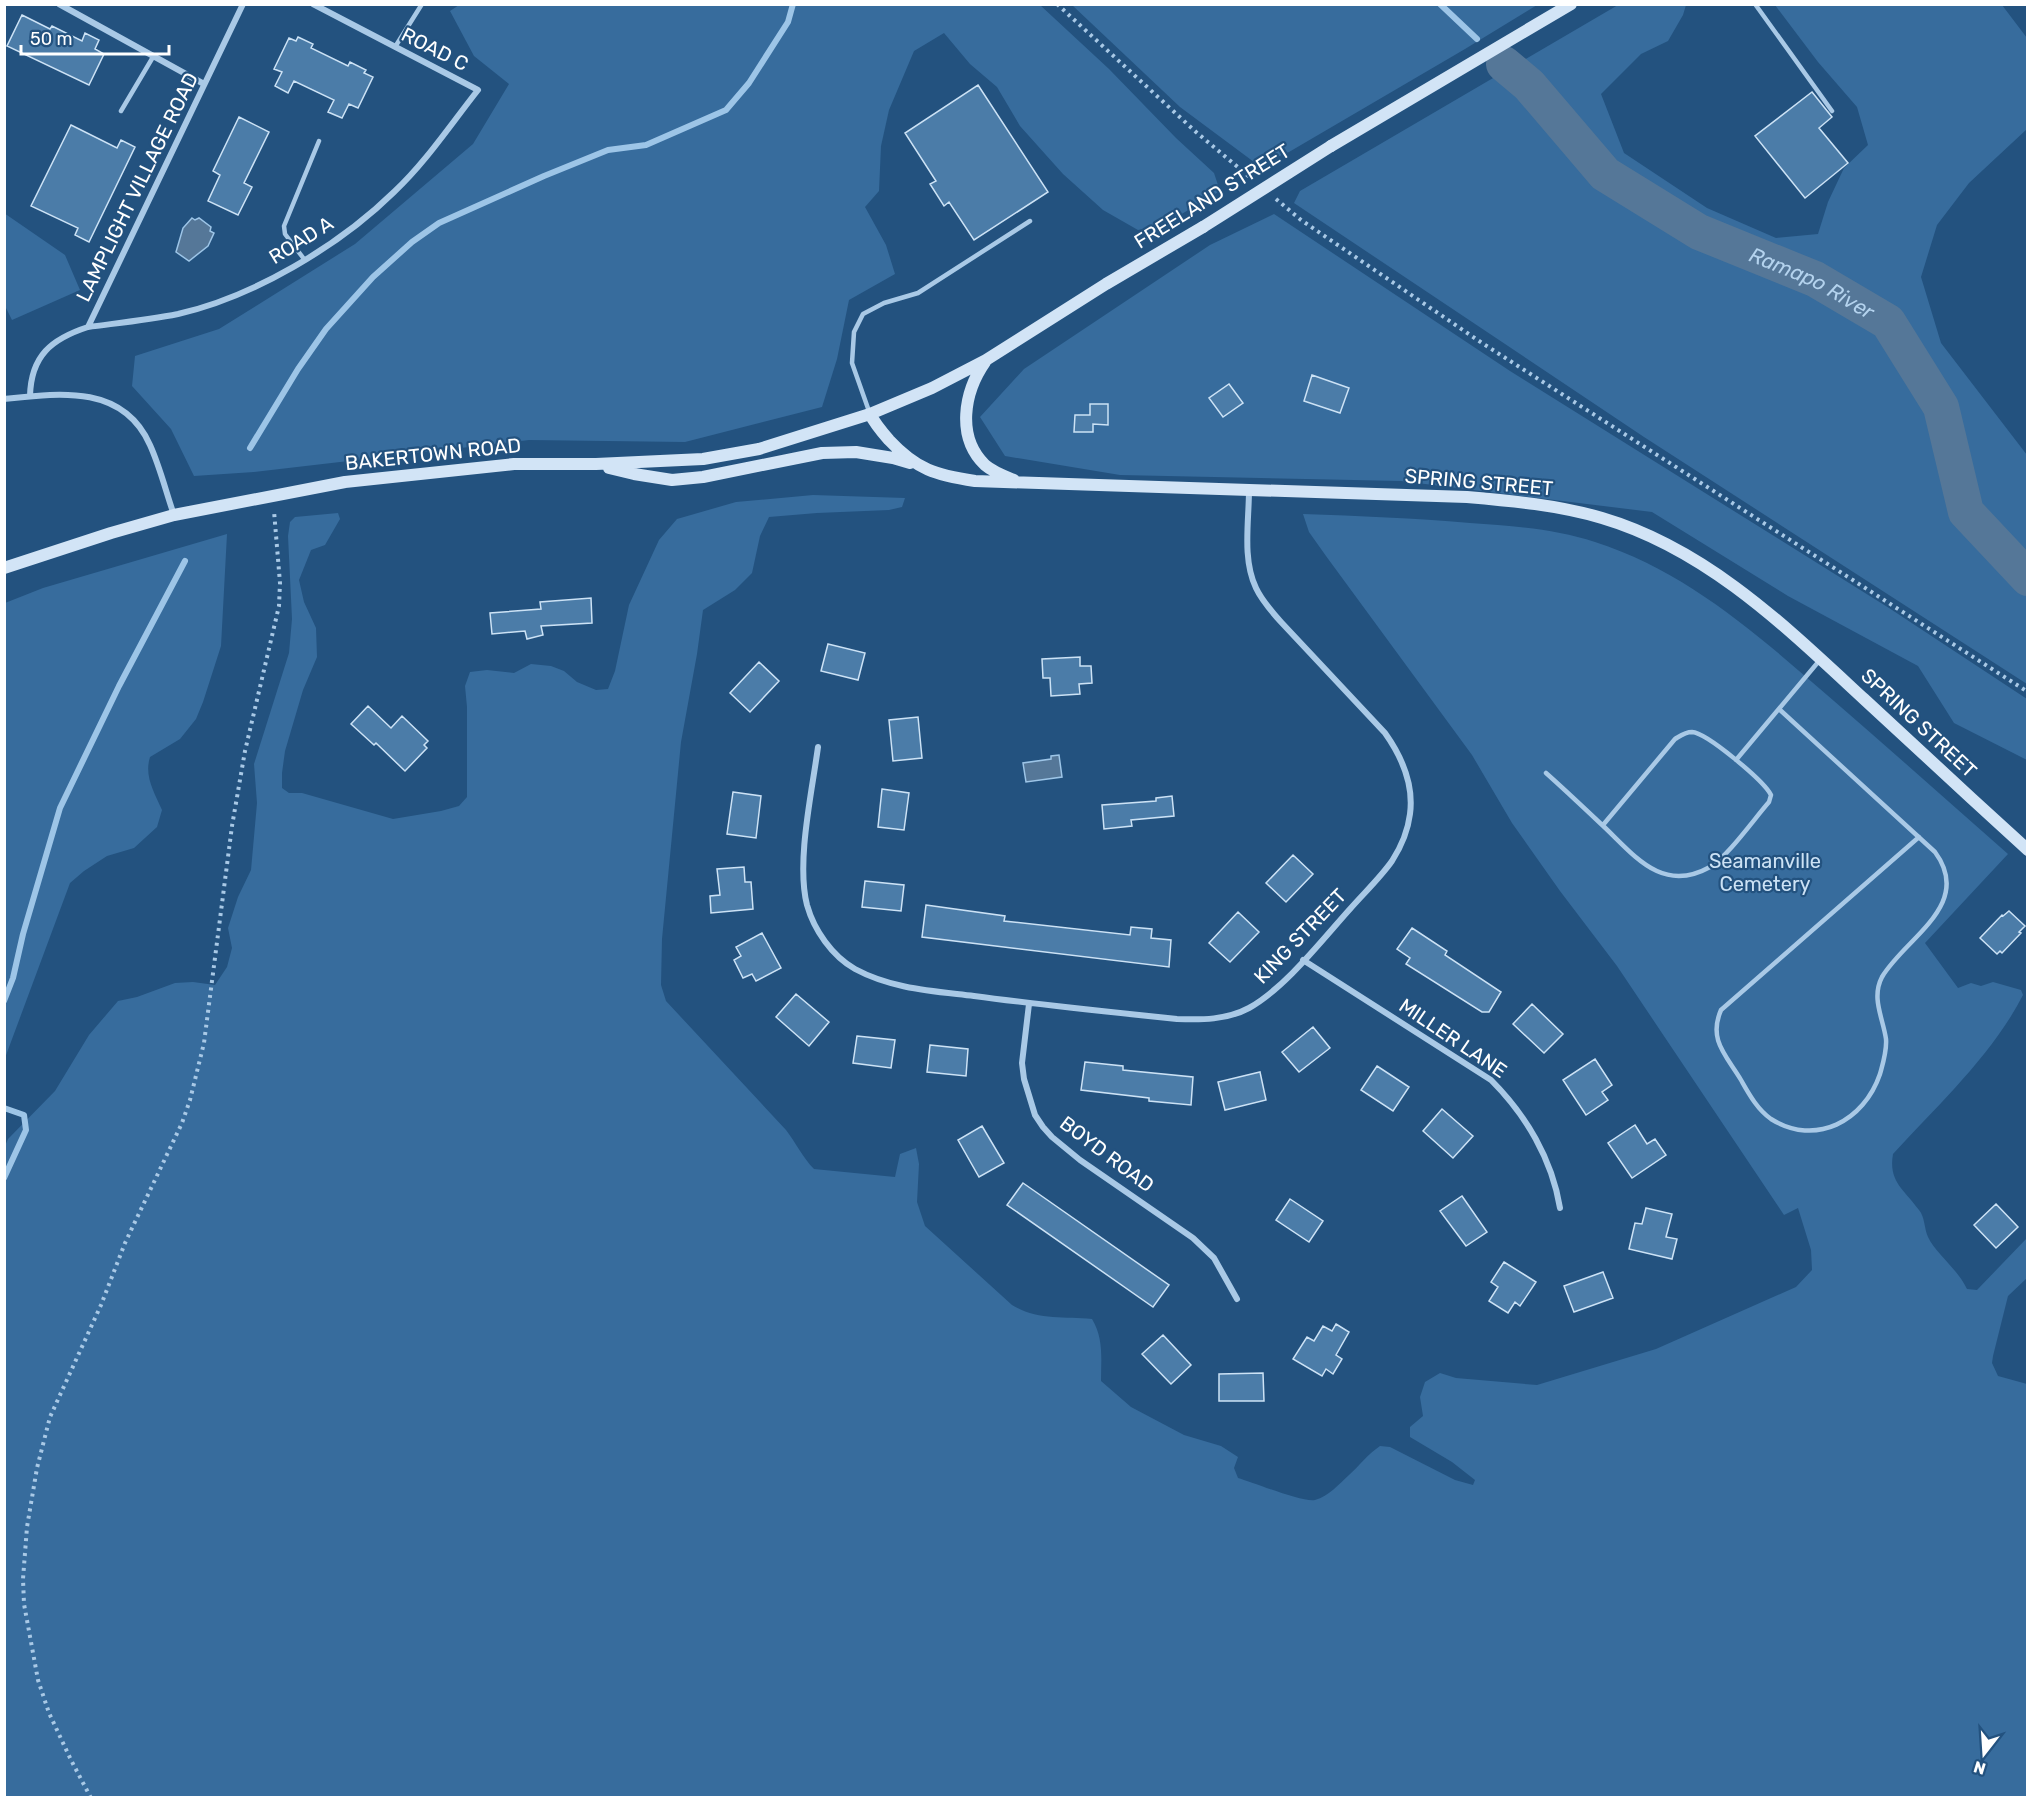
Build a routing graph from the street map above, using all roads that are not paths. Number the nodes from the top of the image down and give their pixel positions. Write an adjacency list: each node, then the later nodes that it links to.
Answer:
1 (59, 4): 8 (street)
2 (243, 4): 9 (street, LAMPLIGHT VILLAGE ROAD)
3 (313, 4): 7 (street, ROAD C)
4 (422, 4): 7 (lane)
5 (1571, 4): 17 (street, FREELAND STREET, bridge)
6 (1755, 4): 12 (lane)
7 (395, 47): 10 (street, ROAD C)
8 (153, 57): 9 (street); 11 (lane)
9 (204, 84): 16 (street, LAMPLIGHT VILLAGE ROAD)
10 (478, 90): 15 (street, ROAD A)
11 (121, 111)
12 (1832, 111)
13 (319, 141): 15 (lane)
14 (1030, 221): 20 (lane)
15 (304, 259): 16 (street, ROAD A)
16 (88, 327): 18 (street, LAMPLIGHT VILLAGE ROAD)
17 (987, 360): 20 (street, FREELAND STREET); 23 (street)
18 (30, 396): 19 (street); 25 (street)
19 (4, 399)
20 (870, 414): 21 (street, BAKERTOWN ROAD); 22 (street, SPRING STREET)
21 (596, 464): 22 (street); 25 (street, BAKERTOWN ROAD)
22 (918, 466): 23 (street, SPRING STREET)
23 (1023, 484): 24 (street, SPRING STREET)
24 (1249, 489): 27 (street, SPRING STREET); 35 (street, KING STREET)
25 (174, 515): 26 (street, BAKERTOWN ROAD)
26 (4, 568)
27 (1821, 659): 28 (lane); 34 (street, SPRING STREET)
28 (1779, 709): 30 (lane); 33 (lane)
29 (818, 747): 36 (street, KING STREET)
30 (1736, 760): 32 (lane); 32 (lane)
31 (1546, 773): 32 (lane)
32 (1603, 825)
33 (1918, 837): 33 (lane)
34 (2028, 850)
35 (1303, 960): 36 (street, KING STREET); 37 (street, MILLER LANE)
36 (1029, 1004): 38 (street, BOYD ROAD)
37 (1560, 1208)
38 (1237, 1299)

